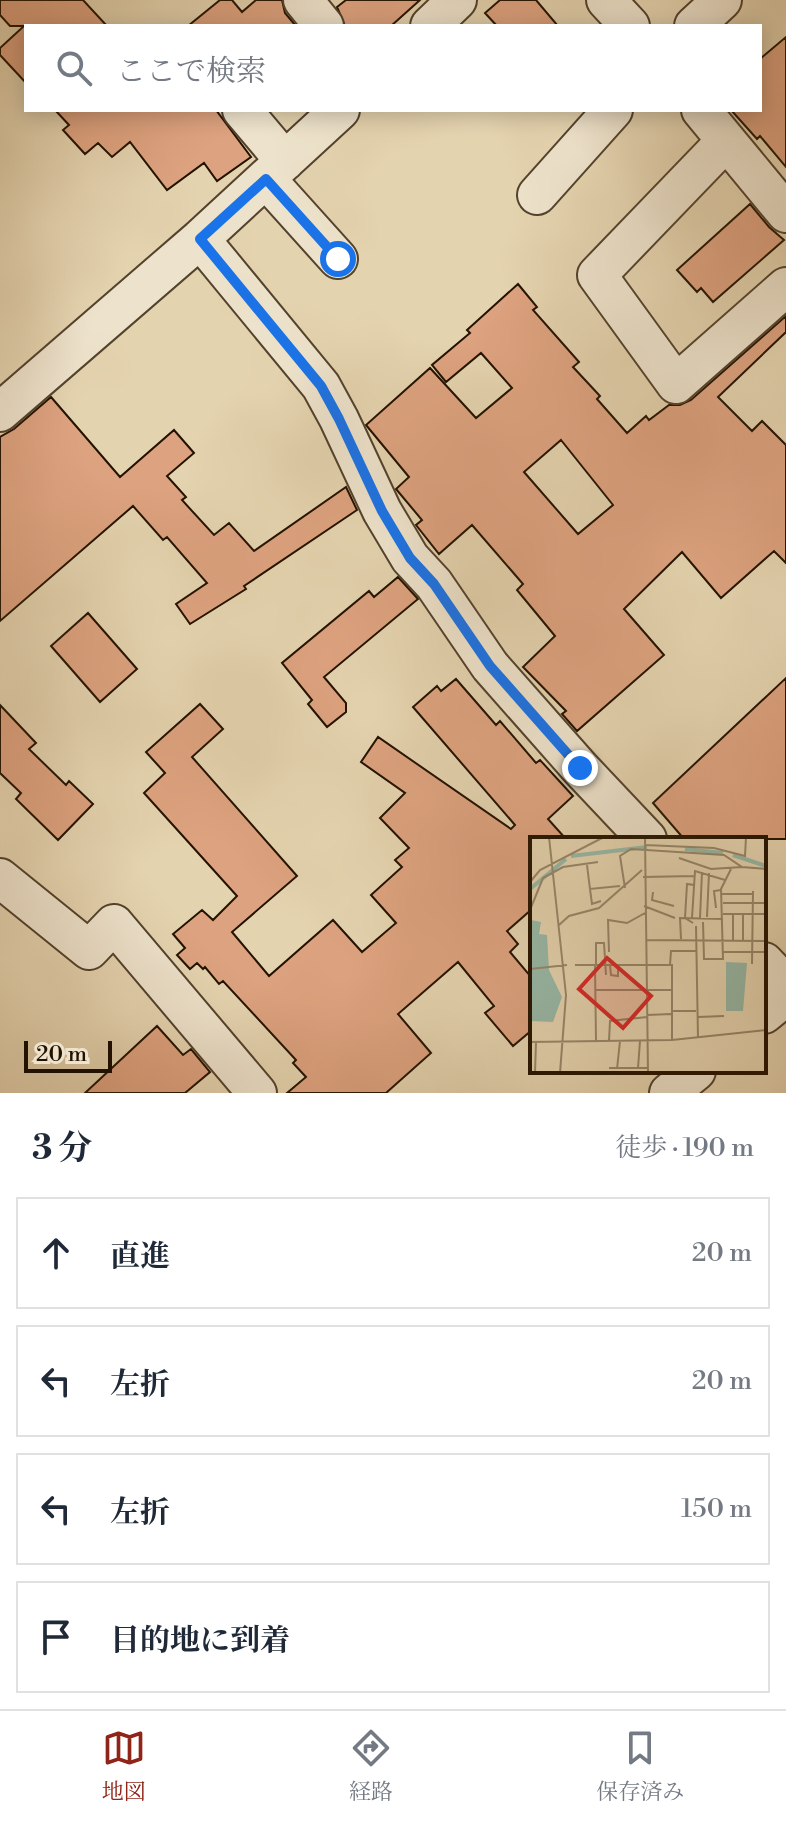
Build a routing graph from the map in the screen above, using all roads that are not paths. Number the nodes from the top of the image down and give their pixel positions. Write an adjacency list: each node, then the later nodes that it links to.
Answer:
1 (303, 0): 5 (street)
2 (457, 0): 6 (street)
3 (606, 0): 7 (street)
4 (722, 0): 8 (street)
5 (322, 24)
6 (432, 24)
7 (628, 24)
8 (696, 24)
9 (243, 112): 14 (street)
10 (338, 112): 14 (street)
11 (611, 112): 15 (street)
12 (703, 112): 13 (street)
13 (726, 141): 16 (street); 19 (street)
14 (275, 170): 17 (street); 18 (street)
15 (537, 195)
16 (786, 213)
17 (200, 239): 20 (street); 21 (street)
18 (338, 259)
19 (786, 287)
20 (0, 412)
21 (645, 837)
22 (0, 878): 28 (street)
23 (766, 964): 24 (street)
24 (786, 985)
25 (786, 996): 26 (street)
26 (766, 1012)
27 (694, 1073): 29 (street)
28 (238, 1087)
29 (669, 1093)

